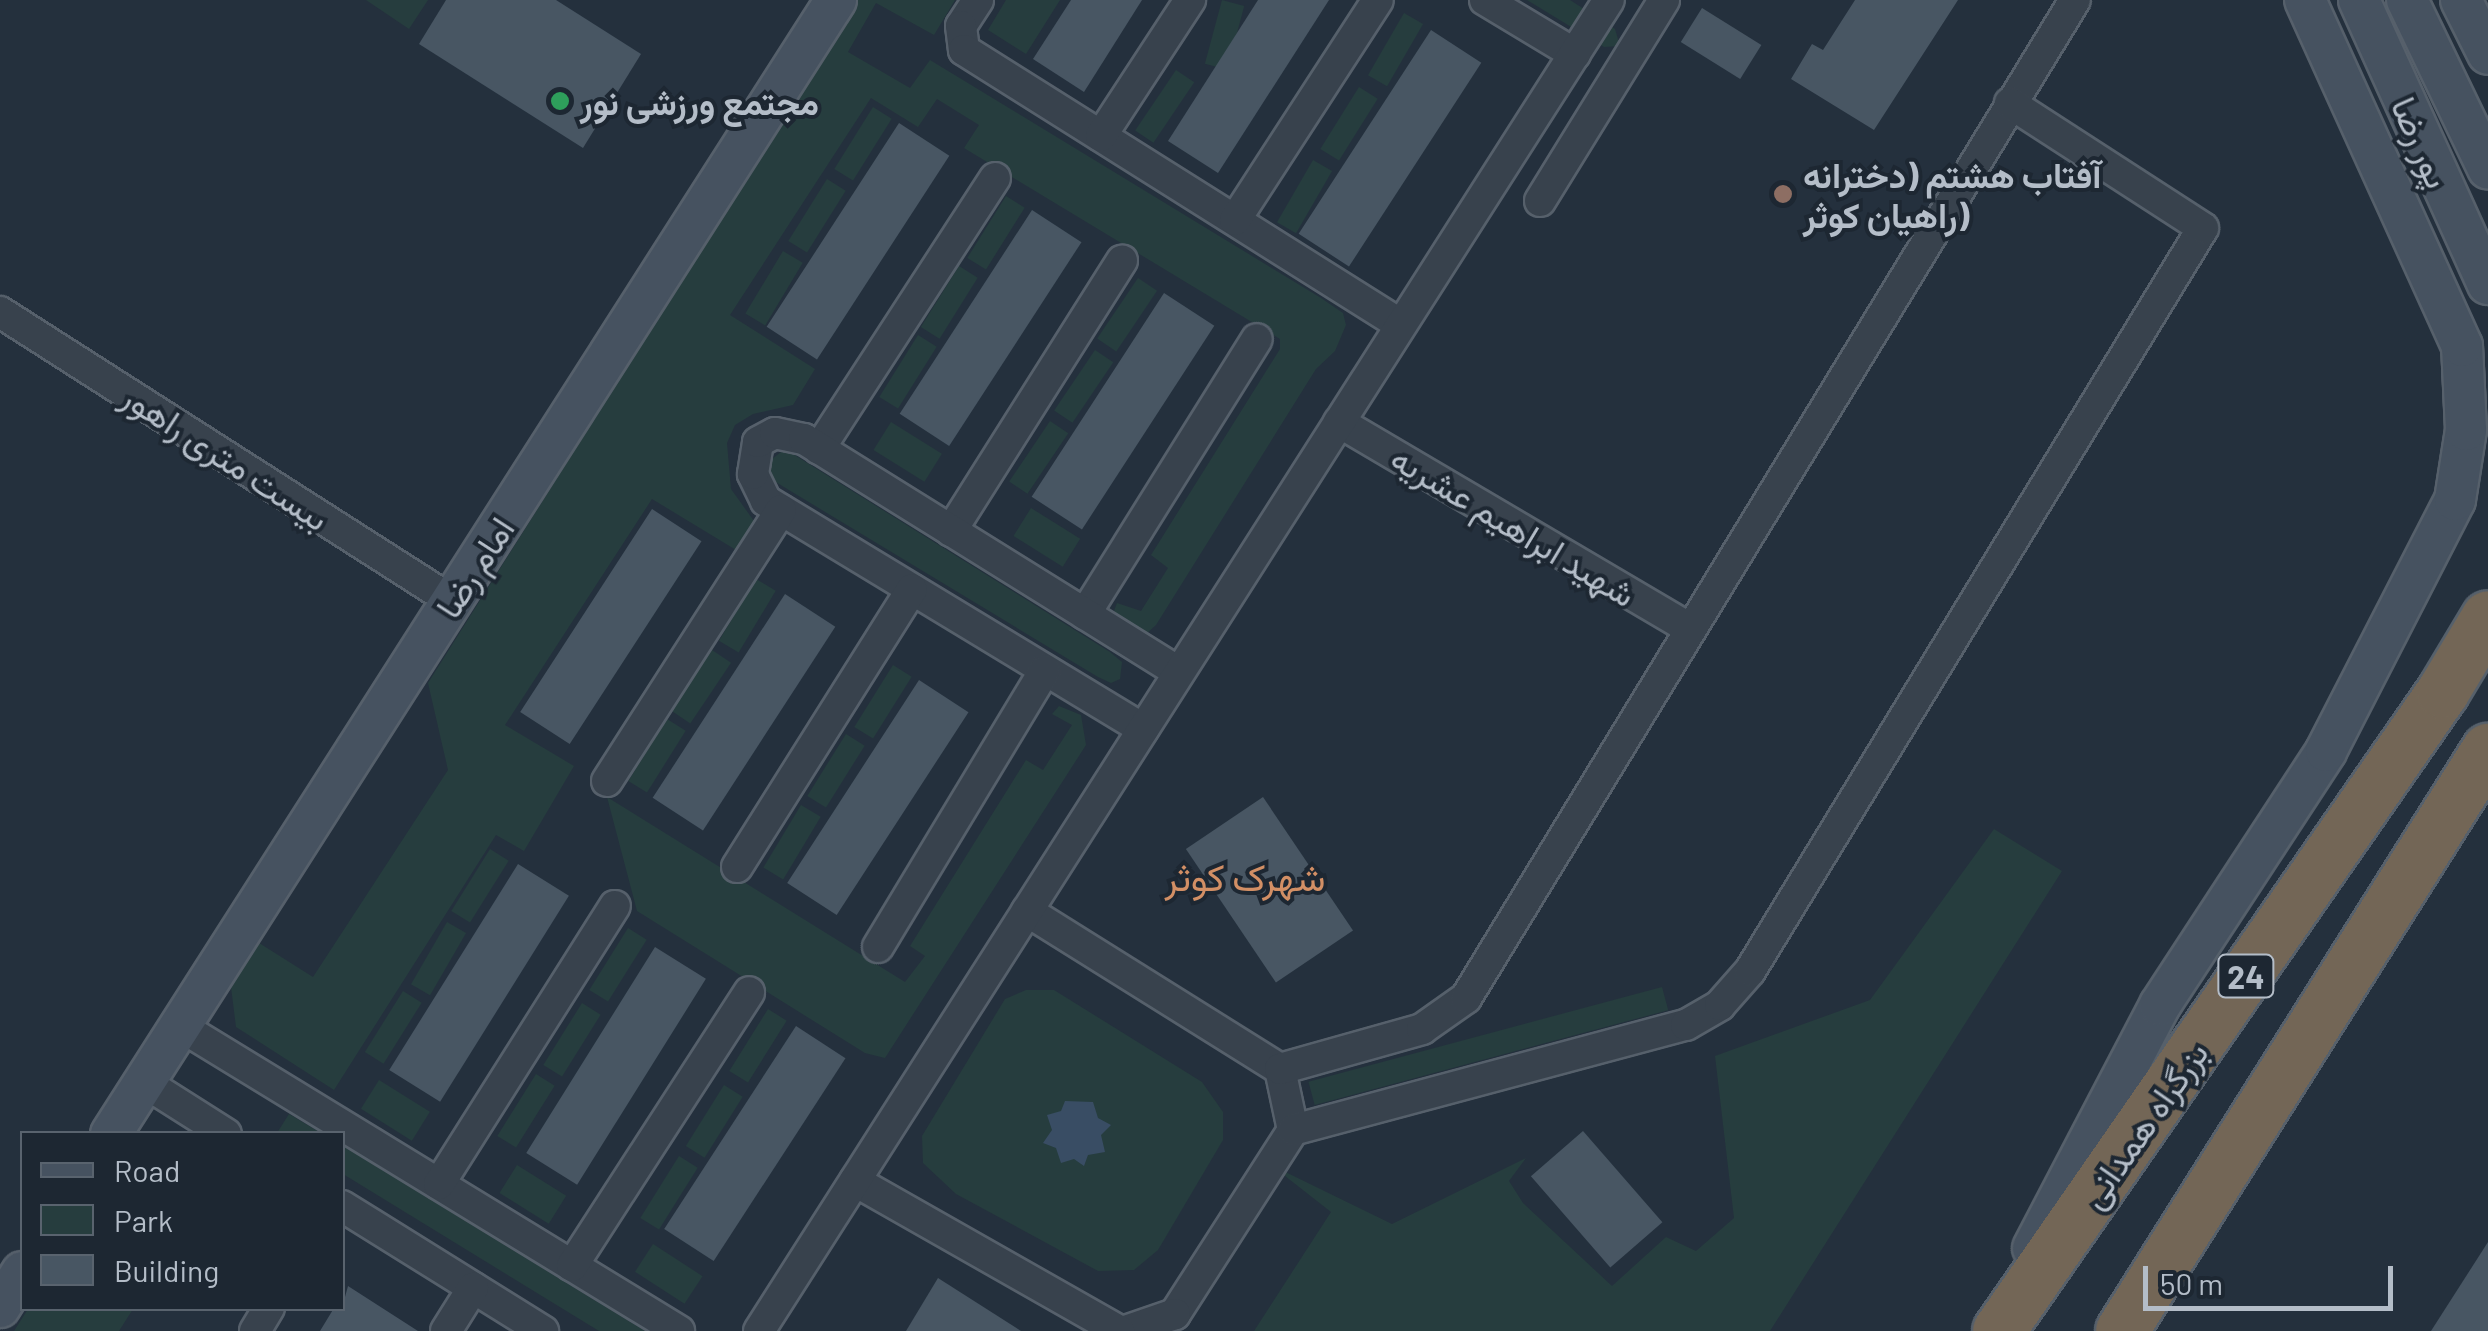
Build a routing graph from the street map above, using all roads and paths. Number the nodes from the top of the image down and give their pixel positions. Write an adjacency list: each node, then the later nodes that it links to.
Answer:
1 (836, 0): 32 (street, امام رضا)
2 (978, 0): 16 (street)
3 (1190, 0): 16 (street)
4 (1378, 0): 20 (street)
5 (1485, 0): 13 (street)
6 (1608, 0): 13 (street)
7 (1664, 0): 19 (street)
8 (2075, 0): 15 (street)
9 (2305, 0): 26 (street)
10 (2360, 0): 22 (street, پور رضا)
11 (2408, 0): 17 (street, پور رضا)
12 (2460, 0): 14 (street)
13 (1574, 54): 24 (street)
14 (2488, 54)
15 (2010, 103): 35 (street); 49 (street)
16 (1100, 136): 20 (street)
17 (2488, 168)
18 (994, 178): 28 (street)
19 (1540, 201)
20 (1235, 220): 24 (street)
21 (1122, 260): 30 (street)
22 (2481, 271)
23 (0, 312): 32 (street, بیست متری راهور)
24 (1402, 324): 27 (street)
25 (1257, 339): 33 (street)
26 (2475, 358): 65 (street)
27 (1339, 422): 35 (street, شهید ابراهیم عشریه); 37 (street)
28 (820, 449): 29 (street); 30 (street)
29 (781, 510): 31 (street); 40 (street)
30 (950, 531): 33 (street)
31 (912, 589): 36 (street); 41 (street)
32 (452, 600): 46 (street, امام رضا)
33 (1085, 614): 37 (street)
34 (2488, 617): 66 (highway, بزرگراه همدانی / 24)
35 (1690, 629): 47 (street)
36 (1045, 670): 38 (street); 44 (street)
37 (1179, 672): 38 (street)
38 (1143, 729): 43 (street)
39 (2488, 750): 67 (highway, 24)
40 (607, 781)
41 (738, 867)
42 (615, 906): 53 (street)
43 (1027, 910): 47 (street); 52 (street)
44 (878, 947)
45 (749, 992): 55 (street)
46 (180, 1026): 48 (street, امام رضا); 53 (street)
47 (1280, 1069): 49 (street)
48 (144, 1082): 50 (street, امام رضا); 51 (street)
49 (1294, 1130): 59 (street)
50 (113, 1131)
51 (221, 1131)
52 (855, 1181): 63 (street); 64 (street)
53 (438, 1184): 55 (street)
54 (345, 1208): 57 (street)
55 (572, 1266): 62 (street)
56 (20, 1275): 58 (street)
57 (473, 1288): 60 (street); 61 (street)
58 (0, 1307)
59 (1177, 1322): 64 (street)
60 (446, 1331)
61 (543, 1331)
62 (679, 1331)
63 (759, 1331)
64 (1122, 1331)
65 (1989, 1331)
66 (1999, 1331)
67 (2122, 1331)

